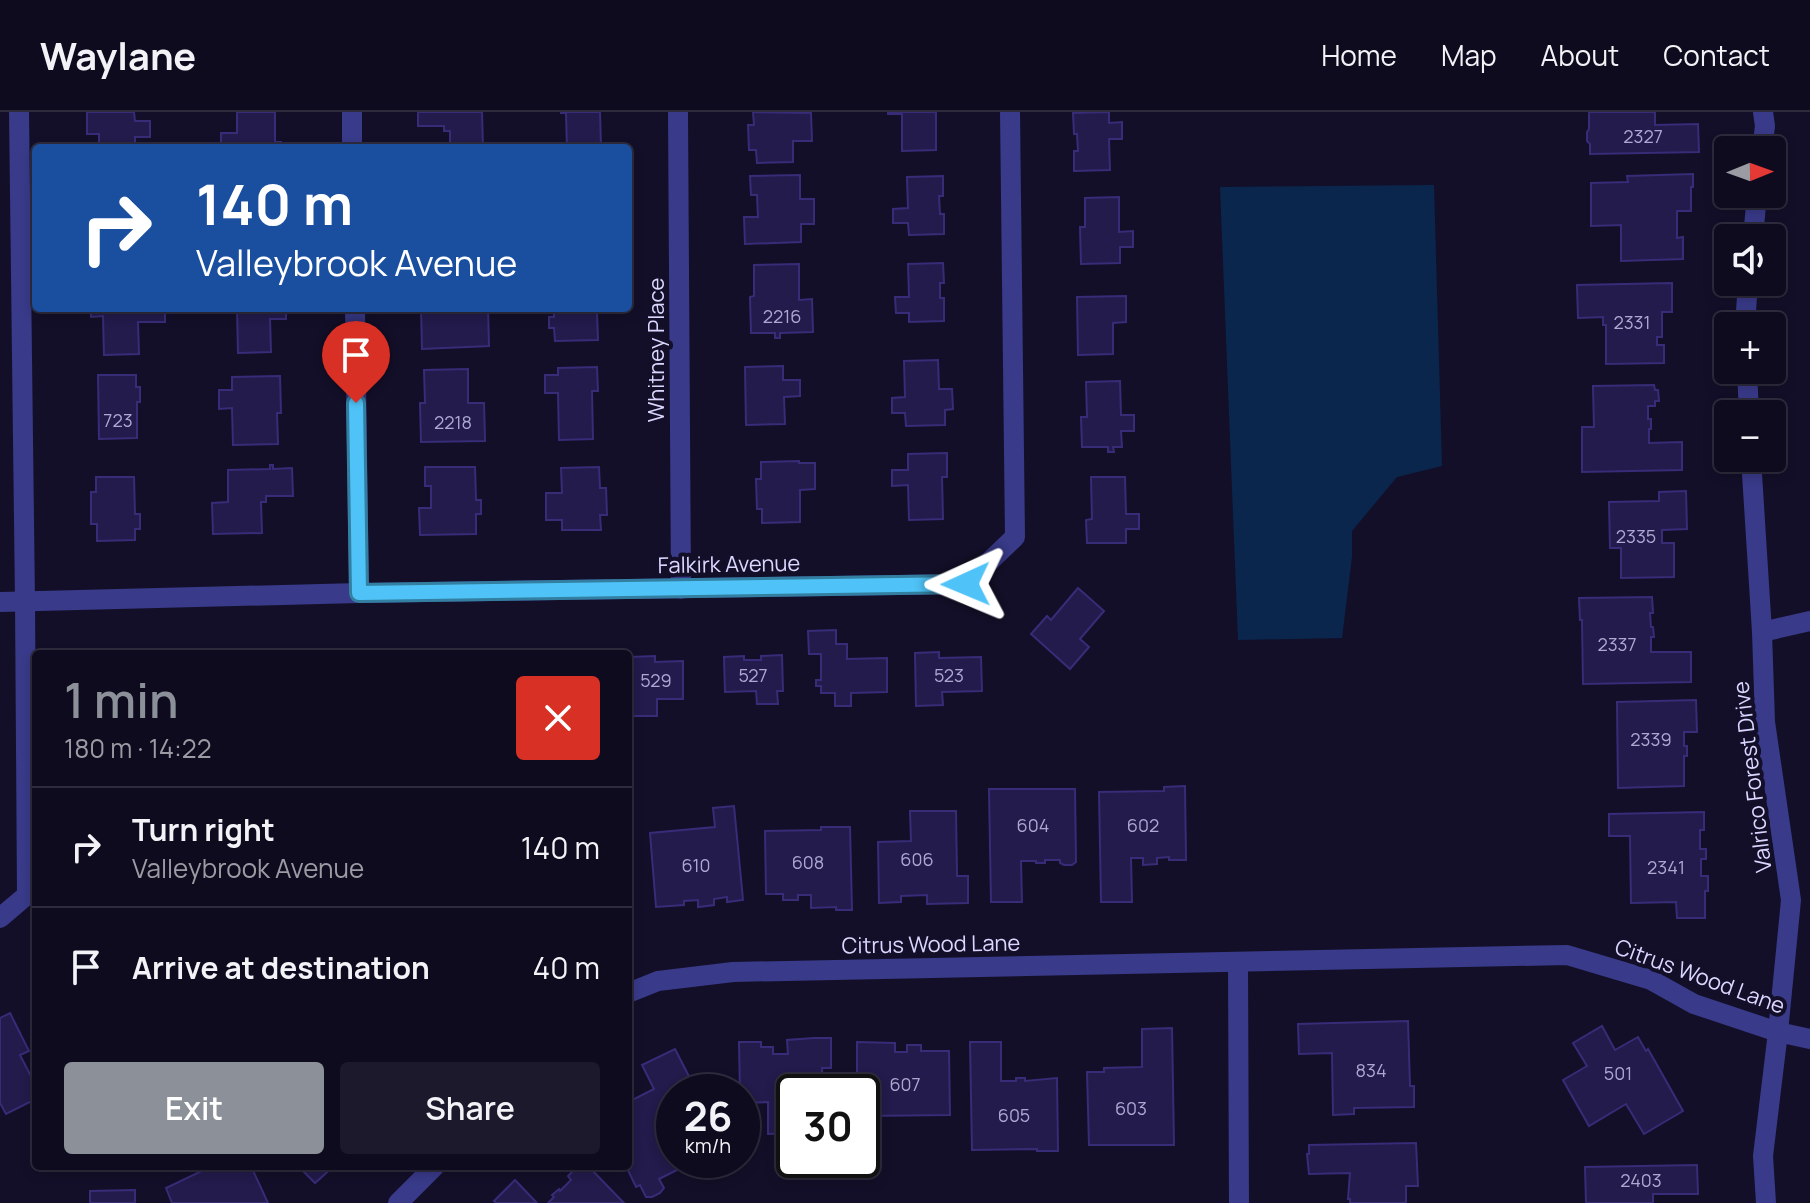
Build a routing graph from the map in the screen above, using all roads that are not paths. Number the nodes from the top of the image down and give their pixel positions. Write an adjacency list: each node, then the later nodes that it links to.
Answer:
1 (19, 112): 13 (street)
2 (352, 112): 7 (street)
3 (678, 112): 10 (street, Whitney Place)
4 (1010, 112): 10 (street, Falkirk Avenue)
5 (1763, 112): 6 (street)
6 (1764, 136)
7 (352, 144)
8 (355, 312): 11 (street)
9 (1752, 472): 15 (street, Valrico Forest Drive)
10 (681, 589): 11 (street, Falkirk Avenue)
11 (359, 593): 13 (street, Falkirk Avenue)
12 (0, 602): 13 (street, Falkirk Avenue)
13 (25, 602): 16 (street)
14 (1810, 621): 15 (street)
15 (1762, 632): 19 (street, Valrico Forest Drive)
16 (0, 918)
17 (1238, 963): 18 (street, Citrus Wood Lane); 19 (street, Citrus Wood Lane); 23 (street)
18 (632, 991)
19 (1778, 1032): 20 (street, Citrus Wood Lane); 24 (street, Valrico Forest Drive)
20 (1810, 1039)
21 (431, 1170): 22 (street)
22 (398, 1203)
23 (1239, 1203)
24 (1766, 1203)

